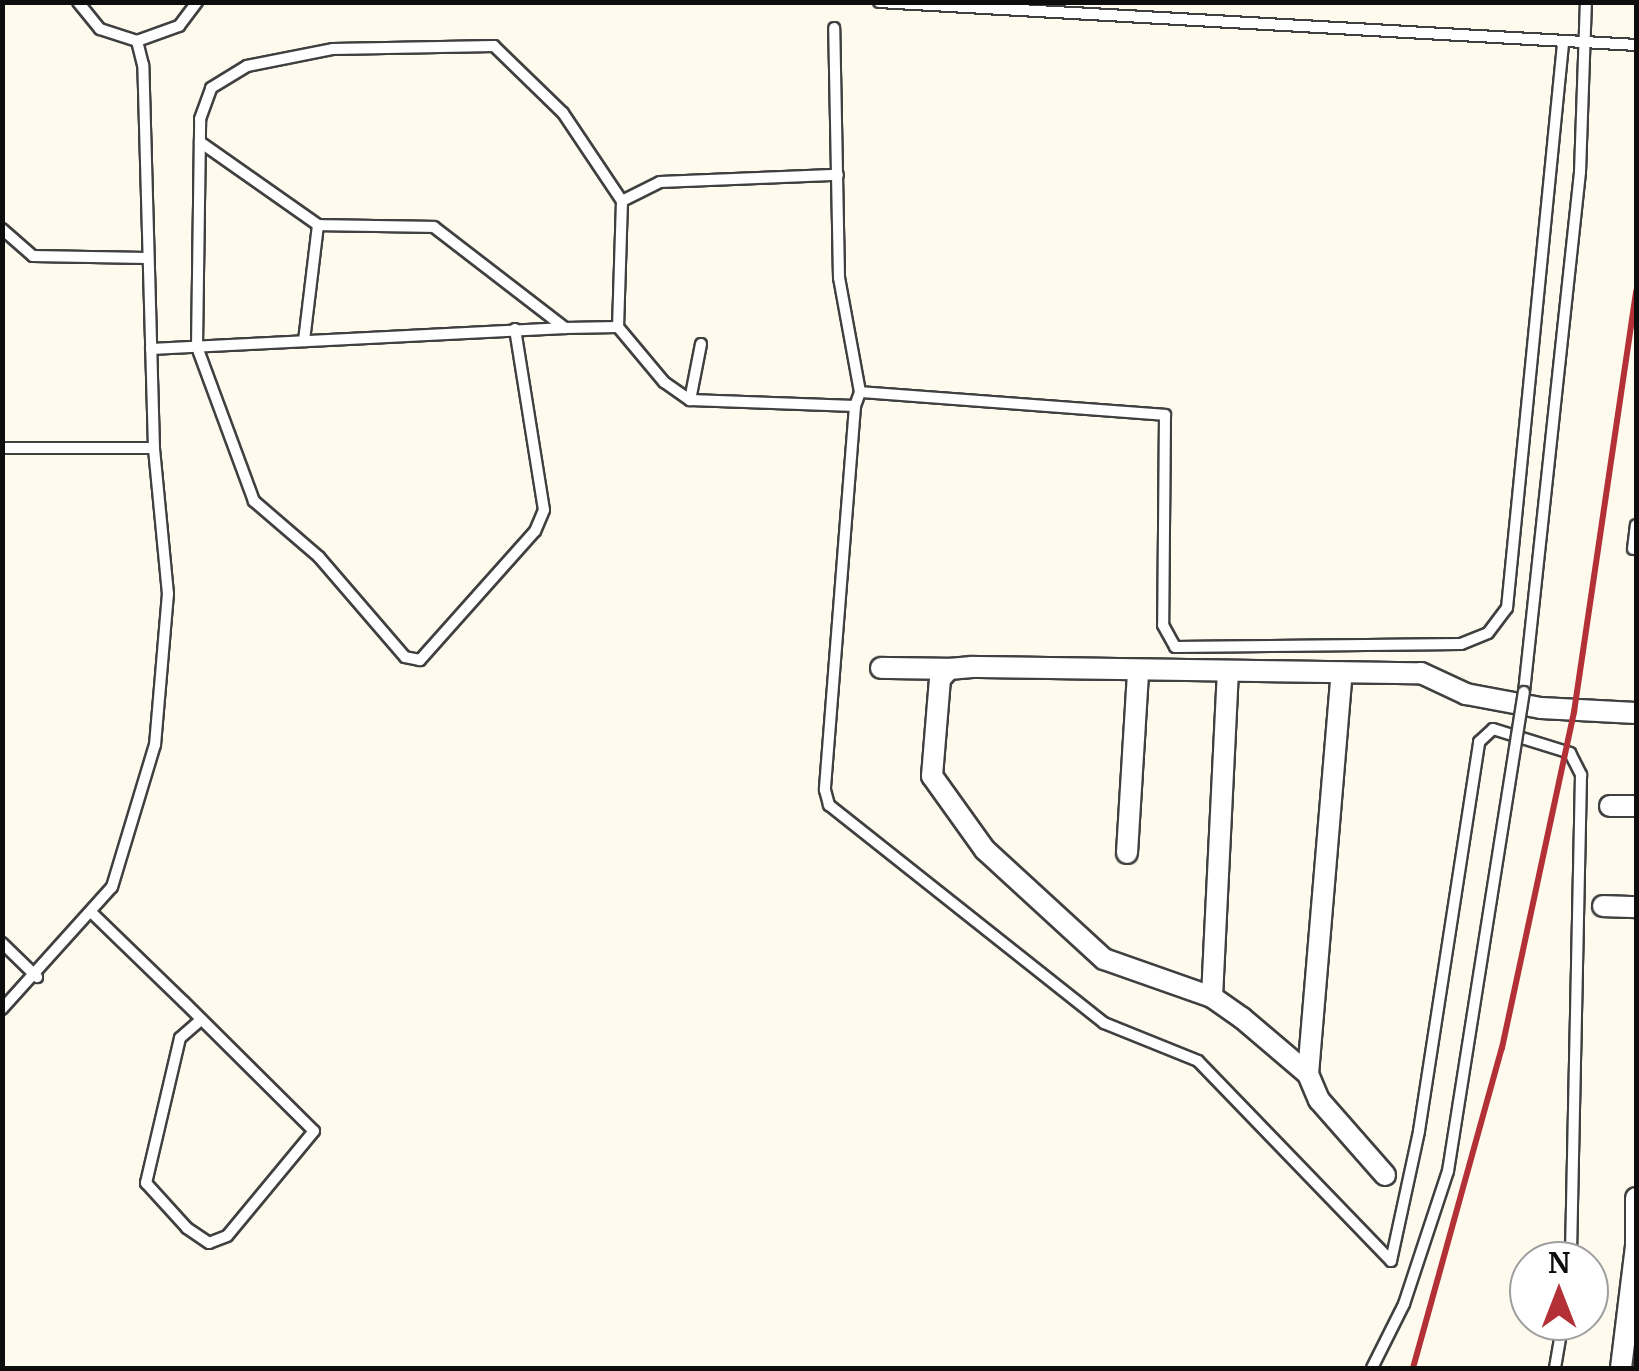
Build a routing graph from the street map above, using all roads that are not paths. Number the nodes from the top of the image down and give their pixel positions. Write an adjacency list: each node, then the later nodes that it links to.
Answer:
1 (78, 2): 6 (lane)
2 (197, 2): 6 (lane)
3 (879, 2): 7 (lane)
4 (1586, 2): 9 (lane)
5 (834, 28): 11 (lane)
6 (137, 41): 15 (lane)
7 (1562, 44): 9 (lane); 23 (lane)
8 (1636, 45): 9 (lane)
9 (1594, 46): 53 (lane, bridge)
10 (200, 142): 12 (lane); 13 (lane); 21 (lane)
11 (838, 176): 12 (lane); 23 (lane)
12 (622, 201): 16 (lane)
13 (318, 226): 17 (lane); 19 (lane)
14 (2, 229): 15 (lane)
15 (147, 258): 22 (lane)
16 (618, 326): 17 (lane); 24 (lane)
17 (565, 328): 18 (lane)
18 (515, 330): 19 (lane); 21 (lane)
19 (304, 341): 21 (lane)
20 (701, 344): 24 (lane)
21 (196, 347): 22 (lane)
22 (150, 349): 27 (lane)
23 (860, 392): 25 (lane)
24 (690, 400): 25 (lane)
25 (855, 406): 50 (lane)
26 (2, 448): 27 (lane)
27 (154, 448): 41 (lane)
28 (1636, 526): 29 (lane)
29 (1633, 549)
30 (881, 668): 31 (street)
31 (949, 670): 32 (street); 44 (street)
32 (1138, 671): 33 (street); 38 (street)
33 (1228, 672): 34 (street); 44 (street)
34 (1342, 672): 35 (street); 47 (street)
35 (1636, 713)
36 (1610, 806): 37 (street)
37 (1636, 806)
38 (1127, 853)
39 (1603, 906): 40 (street)
40 (1636, 907)
41 (91, 912): 43 (lane); 46 (lane)
42 (2, 943): 43 (lane)
43 (37, 977): 45 (lane)
44 (1212, 997): 47 (street)
45 (2, 1009)
46 (201, 1020): 46 (lane)
47 (1308, 1074): 48 (street)
48 (1385, 1175)
49 (1636, 1198): 51 (street)
50 (1571, 1241)
51 (1636, 1245): 55 (street)
52 (1560, 1341): 54 (lane)
53 (1372, 1368)
54 (1555, 1368)
55 (1621, 1368)

